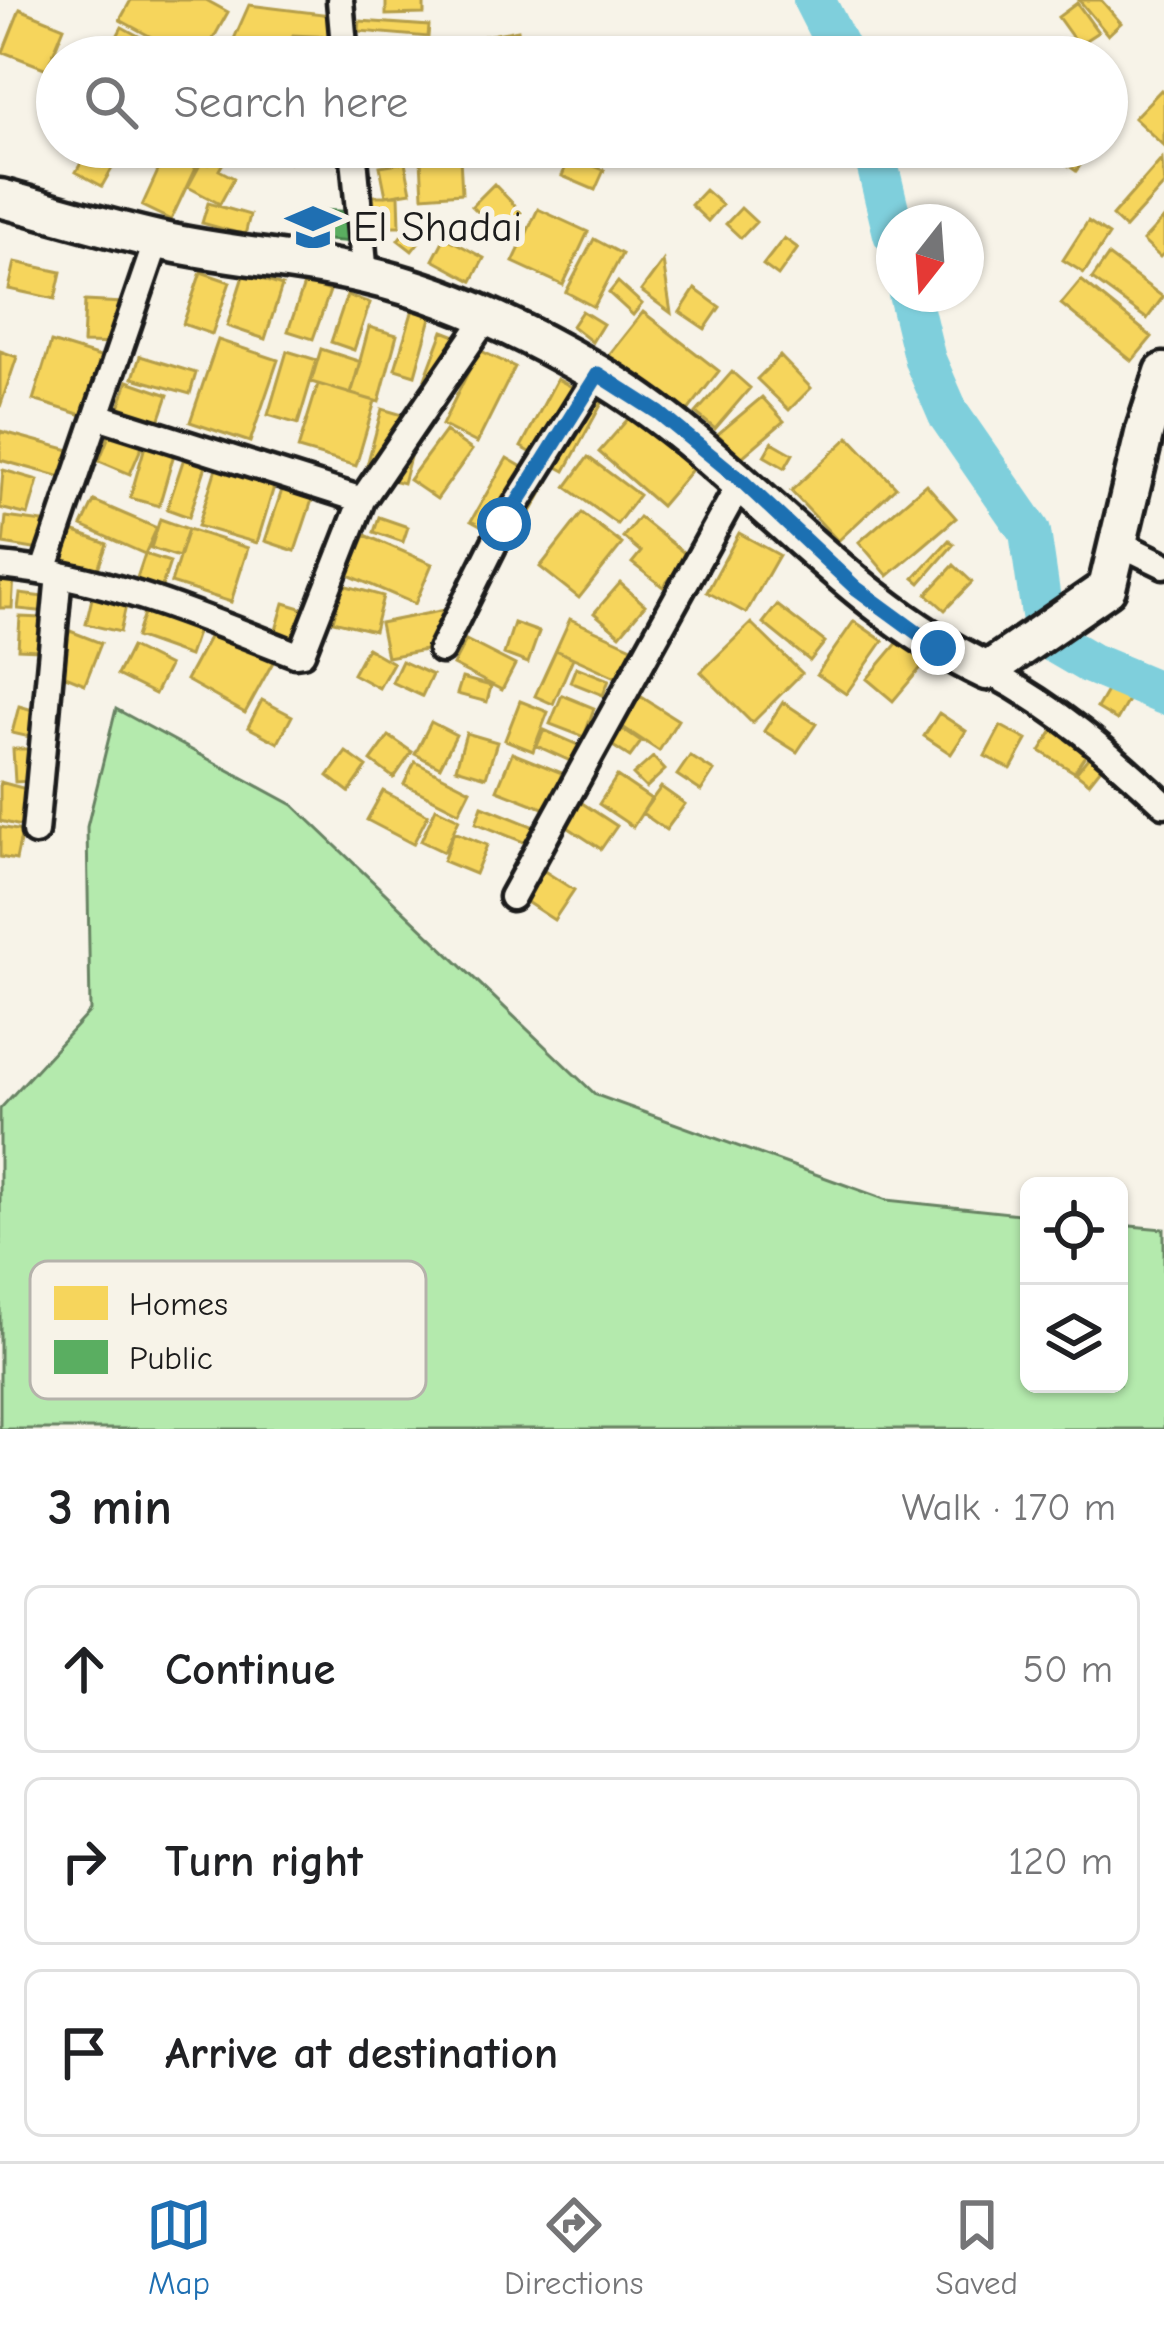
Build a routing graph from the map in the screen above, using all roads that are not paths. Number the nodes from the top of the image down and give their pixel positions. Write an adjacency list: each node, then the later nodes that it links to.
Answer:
1 (340, 0): 2 (street)
2 (343, 36)
3 (355, 168): 6 (street)
4 (0, 198): 5 (street)
5 (157, 240): 6 (street); 10 (street)
6 (365, 275): 7 (street)
7 (489, 314): 8 (street); 12 (street)
8 (598, 374): 11 (street); 17 (street)
9 (1162, 375): 13 (street)
10 (98, 416): 12 (street); 16 (street)
11 (742, 481): 18 (street); 21 (street)
12 (362, 500): 16 (street)
13 (1118, 543): 14 (street); 18 (street)
14 (1164, 565)
15 (0, 566): 16 (street)
16 (52, 572): 20 (street)
17 (441, 650)
18 (987, 671): 19 (street)
19 (1164, 804)
20 (35, 832)
21 (512, 897)

